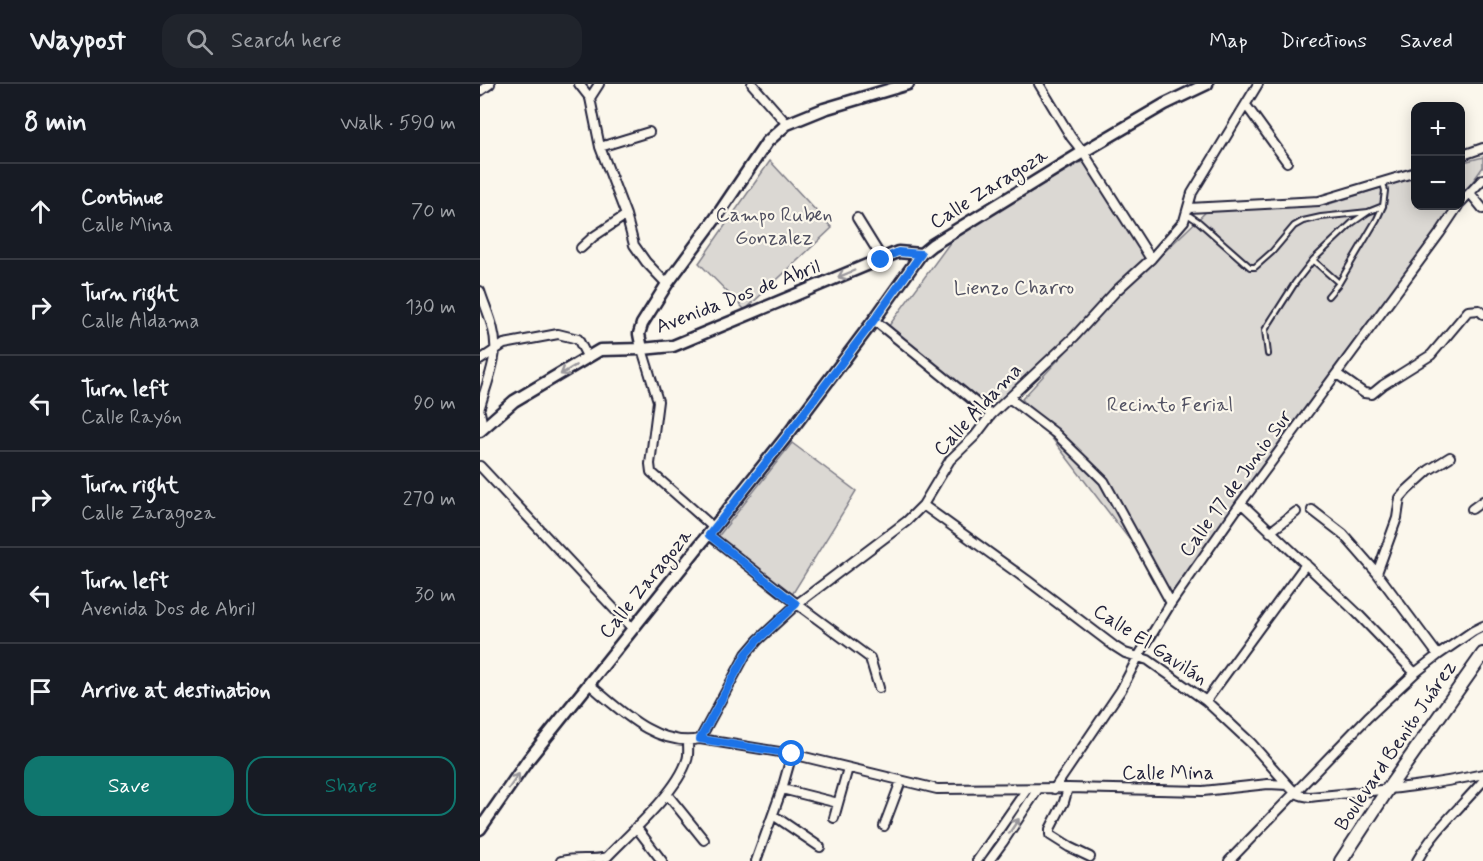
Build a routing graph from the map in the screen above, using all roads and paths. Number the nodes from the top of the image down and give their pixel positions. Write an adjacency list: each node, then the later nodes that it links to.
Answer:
1 (490, 84): 9 (street)
2 (579, 84): 10 (street)
3 (599, 84): 10 (street)
4 (752, 84): 12 (street)
5 (1039, 84): 16 (street)
6 (1207, 84): 16 (main road, Calle Zaragoza)
7 (1258, 84): 11 (street, Calle Aldama)
8 (900, 85): 12 (main road)
9 (480, 91)
10 (590, 98): 14 (street)
11 (1246, 105): 18 (street); 27 (street, Calle Aldama)
12 (787, 124): 37 (main road)
13 (648, 132): 14 (street)
14 (600, 147): 29 (street)
15 (1483, 148): 17 (street)
16 (1083, 152): 32 (main road, Calle Zaragoza); 33 (street)
17 (1465, 155)
18 (1287, 162)
19 (1411, 174): 21 (street)
20 (1483, 179): 22 (street, Calle 17 de Junio Sur)
21 (1383, 182): 24 (lane); 27 (street)
22 (1470, 194): 23 (street, Calle 17 de Junio Sur); 25 (street)
23 (1465, 199)
24 (1383, 206): 28 (lane); 36 (lane)
25 (1483, 208)
26 (1456, 210): 47 (street, Calle 17 de Junio Sur)
27 (1188, 211): 28 (lane); 33 (street, Calle Aldama)
28 (1368, 212): 35 (lane)
29 (626, 215): 31 (street); 37 (street)
30 (857, 218): 34 (street)
31 (581, 248)
32 (921, 254): 34 (main road, Avenida Dos de Abril); 41 (main road, Calle Zaragoza)
33 (1151, 259): 48 (street, Calle Aldama)
34 (881, 260): 42 (main road, Avenida Dos de Abril, one-way to 42)
35 (1314, 260): 36 (lane); 44 (lane)
36 (1339, 282): 39 (lane)
37 (667, 284): 42 (main road)
38 (480, 291): 43 (street)
39 (1328, 296)
40 (1483, 314): 47 (street)
41 (874, 320): 51 (street); 61 (main road, Calle Zaragoza)
42 (642, 349): 45 (main road, Avenida Dos de Abril); 61 (street)
43 (495, 350): 45 (street); 46 (street); 49 (street)
44 (1268, 354)
45 (588, 357): 52 (main road, Avenida Dos de Abril, one-way to 52)
46 (480, 360)
47 (1337, 374): 56 (street, Calle 17 de Junio Sur)
48 (1009, 398): 51 (street, Calle Aldama); 65 (street)
49 (480, 407)
50 (480, 412): 52 (street)
51 (991, 415): 57 (street, Calle Aldama)
52 (481, 429)
53 (1450, 457): 64 (street)
54 (480, 466): 68 (street)
55 (1483, 501): 58 (street)
56 (1241, 503): 62 (street); 65 (street, Calle 17 de Junio Sur)
57 (922, 505): 66 (street, Calle Aldama); 71 (street, Calle El Gavilán)
58 (1472, 509)
59 (1312, 510): 64 (street)
60 (1296, 512): 62 (street)
61 (711, 531): 66 (street); 68 (main road, Calle Zaragoza)
62 (1270, 532): 63 (street)
63 (1306, 564): 72 (street); 75 (street)
64 (1377, 573): 70 (street)
65 (1171, 603): 71 (street, Calle 17 de Junio Sur)
66 (796, 604): 74 (street); 76 (street, Calle Aldama)
67 (1483, 626): 70 (street)
68 (633, 629): 73 (main road, Calle Zaragoza)
69 (1483, 654): 89 (main road, Boulevard Benito Juárez)
70 (1438, 655): 72 (street)
71 (1138, 657): 75 (street, Calle El Gavilán); 88 (street, Calle 17 de Junio Sur)
72 (1415, 673): 90 (street)
73 (589, 684): 77 (street, Calle Mina); 97 (main road, Calle Zaragoza, one-way to 73)
74 (879, 688)
75 (1206, 701): 83 (street, Calle El Gavilán)
76 (700, 739): 77 (street, Calle Mina); 78 (street, Calle Mina)
77 (688, 742): 91 (street)
78 (792, 754): 79 (street, Calle Mina); 85 (street)
79 (848, 768): 81 (street, Calle Mina); 92 (street)
80 (1483, 774): 89 (street)
81 (901, 781): 86 (street, Calle Mina); 95 (street)
82 (1483, 781): 102 (street)
83 (1288, 785): 84 (street, Calle Mina); 90 (street)
84 (1068, 788): 88 (street, Calle Mina); 103 (street)
85 (782, 789): 92 (street); 93 (street)
86 (1027, 789): 87 (street, Calle Mina); 98 (street)
87 (1038, 789): 88 (street, Calle Mina); 100 (street, one-way to 87)
88 (1054, 789)
89 (1388, 789): 90 (street); 110 (main road, Boulevard Benito Juárez)
90 (1294, 792): 109 (street)
91 (668, 794): 96 (street); 99 (street)
92 (838, 803): 94 (street)
93 (773, 815): 101 (street); 106 (street)
94 (834, 818)
95 (884, 826)
96 (636, 827): 104 (street); 105 (street)
97 (480, 829)
98 (995, 836): 100 (street); 107 (street)
99 (704, 840)
100 (1003, 842): 108 (street)
101 (820, 847)
102 (1423, 849): 111 (street); 112 (street)
103 (1090, 856)
104 (561, 861)
105 (662, 861)
106 (756, 861)
107 (977, 861)
108 (989, 861)
109 (1229, 861)
110 (1341, 861)
111 (1417, 861)
112 (1426, 861)

